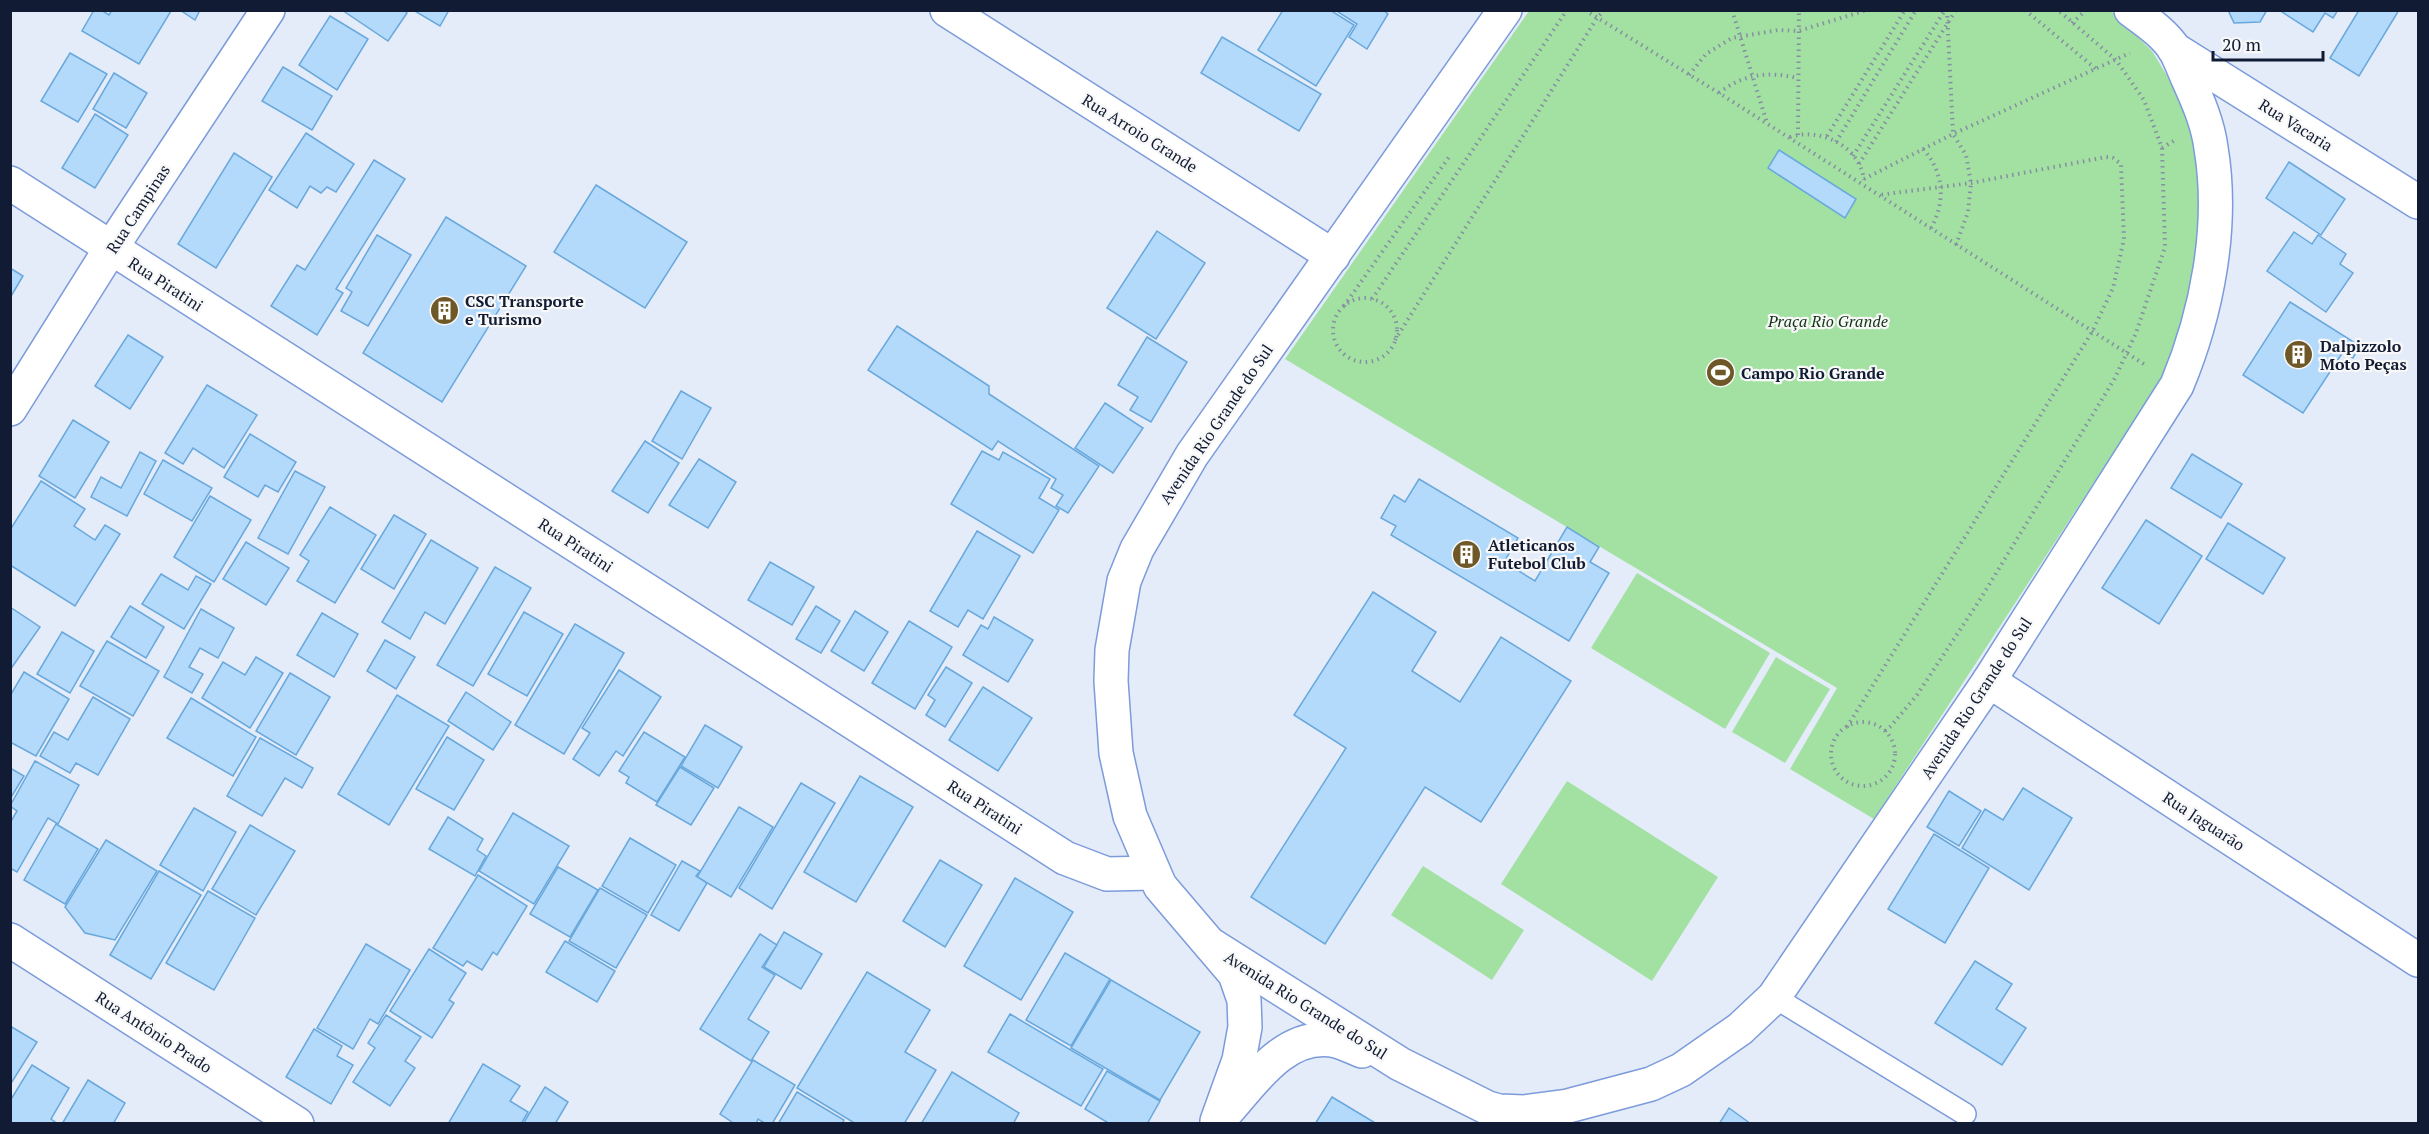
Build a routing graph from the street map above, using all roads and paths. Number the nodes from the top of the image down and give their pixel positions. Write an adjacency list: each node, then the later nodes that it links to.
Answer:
1 (268, 10): 51 (street, Rua Campinas)
2 (947, 10): 52 (street, Rua Arroio Grande)
3 (1505, 10): 52 (street, Avenida Rio Grande do Sul)
4 (1567, 10): 53 (path)
5 (1585, 10): 18 (path)
6 (1605, 10): 18 (path)
7 (1732, 10): 22 (path)
8 (1799, 10): 21 (path)
9 (1867, 10): 21 (path)
10 (1905, 10): 34 (path)
11 (1916, 10): 36 (path)
12 (1946, 10): 19 (path); 38 (path)
13 (1956, 10): 19 (path)
14 (2025, 10): 26 (path)
15 (2058, 10): 20 (path)
16 (2085, 10): 20 (path)
17 (2131, 10): 23 (street, Avenida Rio Grande do Sul)
18 (1597, 18): 27 (path); 55 (path)
19 (1948, 22): 32 (path); 39 (path)
20 (2072, 23): 25 (path)
21 (1798, 31): 22 (path); 29 (path)
22 (1739, 36): 27 (path); 28 (path)
23 (2174, 49): 46 (street, Rua Vacaria); 57 (street, Avenida Rio Grande do Sul)
24 (2133, 52): 25 (path)
25 (2116, 60): 26 (path); 50 (path)
26 (2096, 69): 32 (path)
27 (1689, 75): 30 (path)
28 (1752, 75): 29 (path); 30 (path); 31 (path)
29 (1797, 78): 33 (path)
30 (1719, 93): 31 (path)
31 (1767, 124): 35 (path)
32 (1953, 134): 37 (path); 42 (path)
33 (1798, 135): 34 (path); 35 (path)
34 (1827, 136): 36 (path)
35 (1789, 138): 43 (path)
36 (1836, 142): 38 (path)
37 (1923, 149): 40 (path); 44 (path)
38 (1853, 156): 39 (path)
39 (1859, 164): 40 (path)
40 (1864, 179): 43 (path)
41 (10, 183): 51 (street, Rua Piratini)
42 (1971, 183): 44 (path); 48 (path); 54 (path)
43 (1864, 186): 45 (path)
44 (1940, 188): 45 (path); 47 (path)
45 (1879, 195): 47 (path)
46 (2418, 202)
47 (1931, 228): 48 (path)
48 (1956, 244): 54 (path)
49 (2172, 244): 50 (path)
50 (2165, 247): 56 (path)
51 (111, 249): 58 (street, Rua Campinas); 62 (street, Rua Piratini)
52 (1333, 256): 62 (street, Avenida Rio Grande do Sul)
53 (1372, 299): 55 (path); 55 (path)
54 (2092, 332): 56 (path); 60 (path)
55 (1395, 340)
56 (2127, 353): 57 (path); 61 (path)
57 (2177, 385): 59 (street, Avenida Rio Grande do Sul)
58 (10, 409)
59 (1989, 681): 65 (street, Rua Jaguarão); 66 (street, Avenida Rio Grande do Sul)
60 (1847, 727): 61 (path); 61 (path)
61 (1885, 731)
62 (1153, 873): 64 (street, Avenida Rio Grande do Sul)
63 (10, 940): 71 (street, Rua Antônio Prado)
64 (1213, 946): 67 (street, Avenida Rio Grande do Sul); 70 (street, Avenida Rio Grande do Sul)
65 (2418, 960)
66 (1774, 997): 68 (lane); 69 (street, Avenida Rio Grande do Sul)
67 (1400, 1064): 69 (street, Avenida Rio Grande do Sul); 70 (street, Avenida Rio Grande do Sul)
68 (1965, 1114)
69 (1526, 1118)
70 (1217, 1122)
71 (297, 1124)

